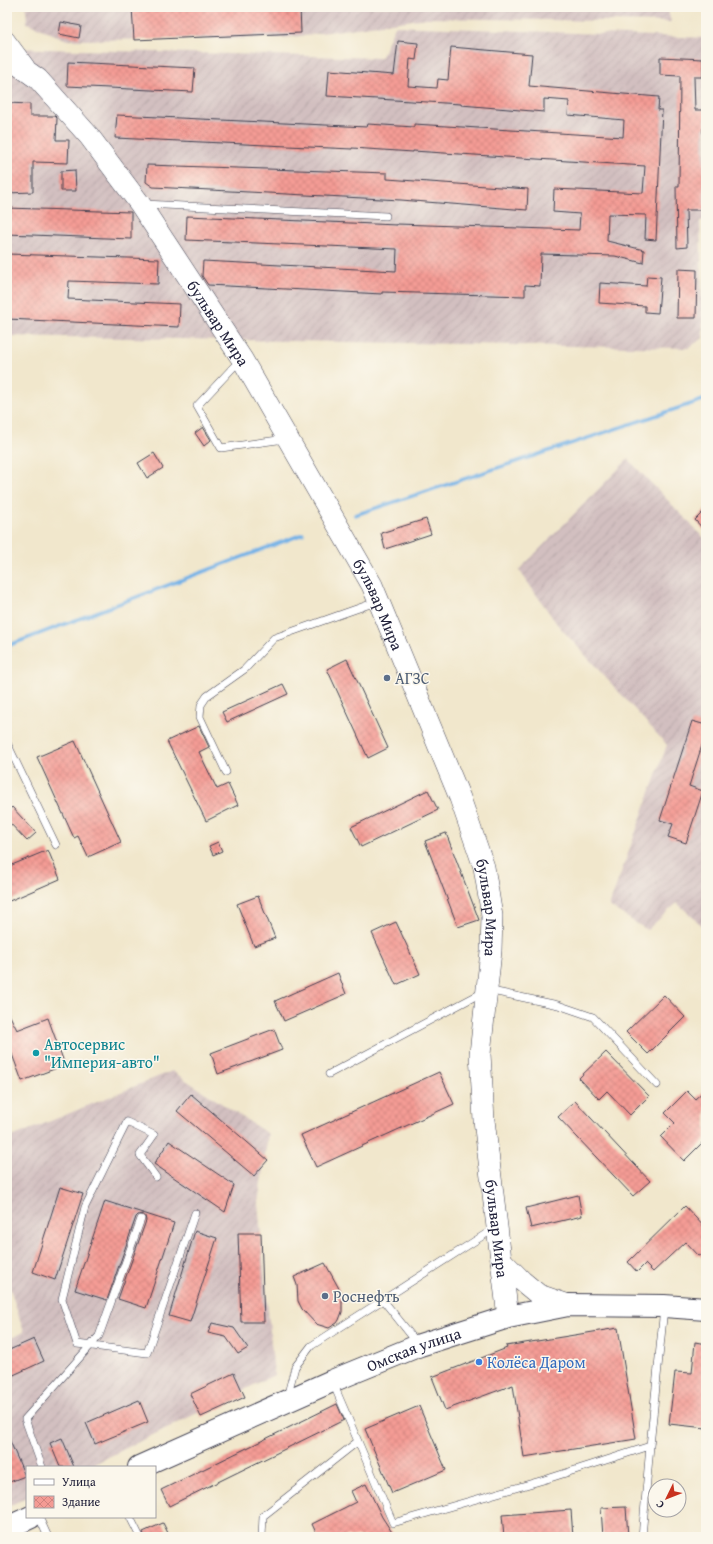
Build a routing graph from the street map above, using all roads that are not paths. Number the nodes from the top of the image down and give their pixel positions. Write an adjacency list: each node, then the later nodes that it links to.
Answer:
1 (7, 39): 3 (street)
2 (7, 57): 3 (street, бульвар Мира)
3 (38, 80): 4 (street, бульвар Мира)
4 (140, 204): 5 (lane); 6 (street, бульвар Мира)
5 (386, 216)
6 (242, 359): 7 (street, бульвар Мира); 7 (lane)
7 (288, 439): 8 (street, бульвар Мира)
8 (378, 601): 10 (lane); 12 (street, бульвар Мира)
9 (7, 743): 11 (lane)
10 (226, 772)
11 (56, 845)
12 (487, 990): 13 (lane); 14 (lane); 18 (street, бульвар Мира)
13 (329, 1074)
14 (657, 1085)
15 (156, 1177): 26 (lane)
16 (195, 1213): 26 (lane)
17 (141, 1219): 26 (lane)
18 (497, 1226): 19 (street, бульвар Мира); 20 (lane)
19 (501, 1260): 21 (street); 24 (street, бульвар Мира)
20 (383, 1300): 25 (lane); 28 (lane)
21 (568, 1305): 22 (main road, Омская улица); 24 (main road, Омская улица)
22 (664, 1306): 23 (main road, Омская улица); 30 (lane)
23 (706, 1309)
24 (508, 1318): 25 (main road, Омская улица)
25 (420, 1345): 27 (main road, Омская улица)
26 (90, 1346): 31 (lane)
27 (332, 1381): 28 (main road, Омская улица); 29 (lane)
28 (286, 1401): 32 (main road, Омская улица)
29 (357, 1442): 30 (lane); 39 (lane)
30 (650, 1446): 40 (lane)
31 (42, 1466)
32 (141, 1466)
33 (29, 1518): 36 (main road)
34 (39, 1518): 37 (lane)
35 (130, 1518): 38 (lane)
36 (7, 1528)
37 (48, 1537)
38 (140, 1537)
39 (262, 1537)
40 (642, 1537)

